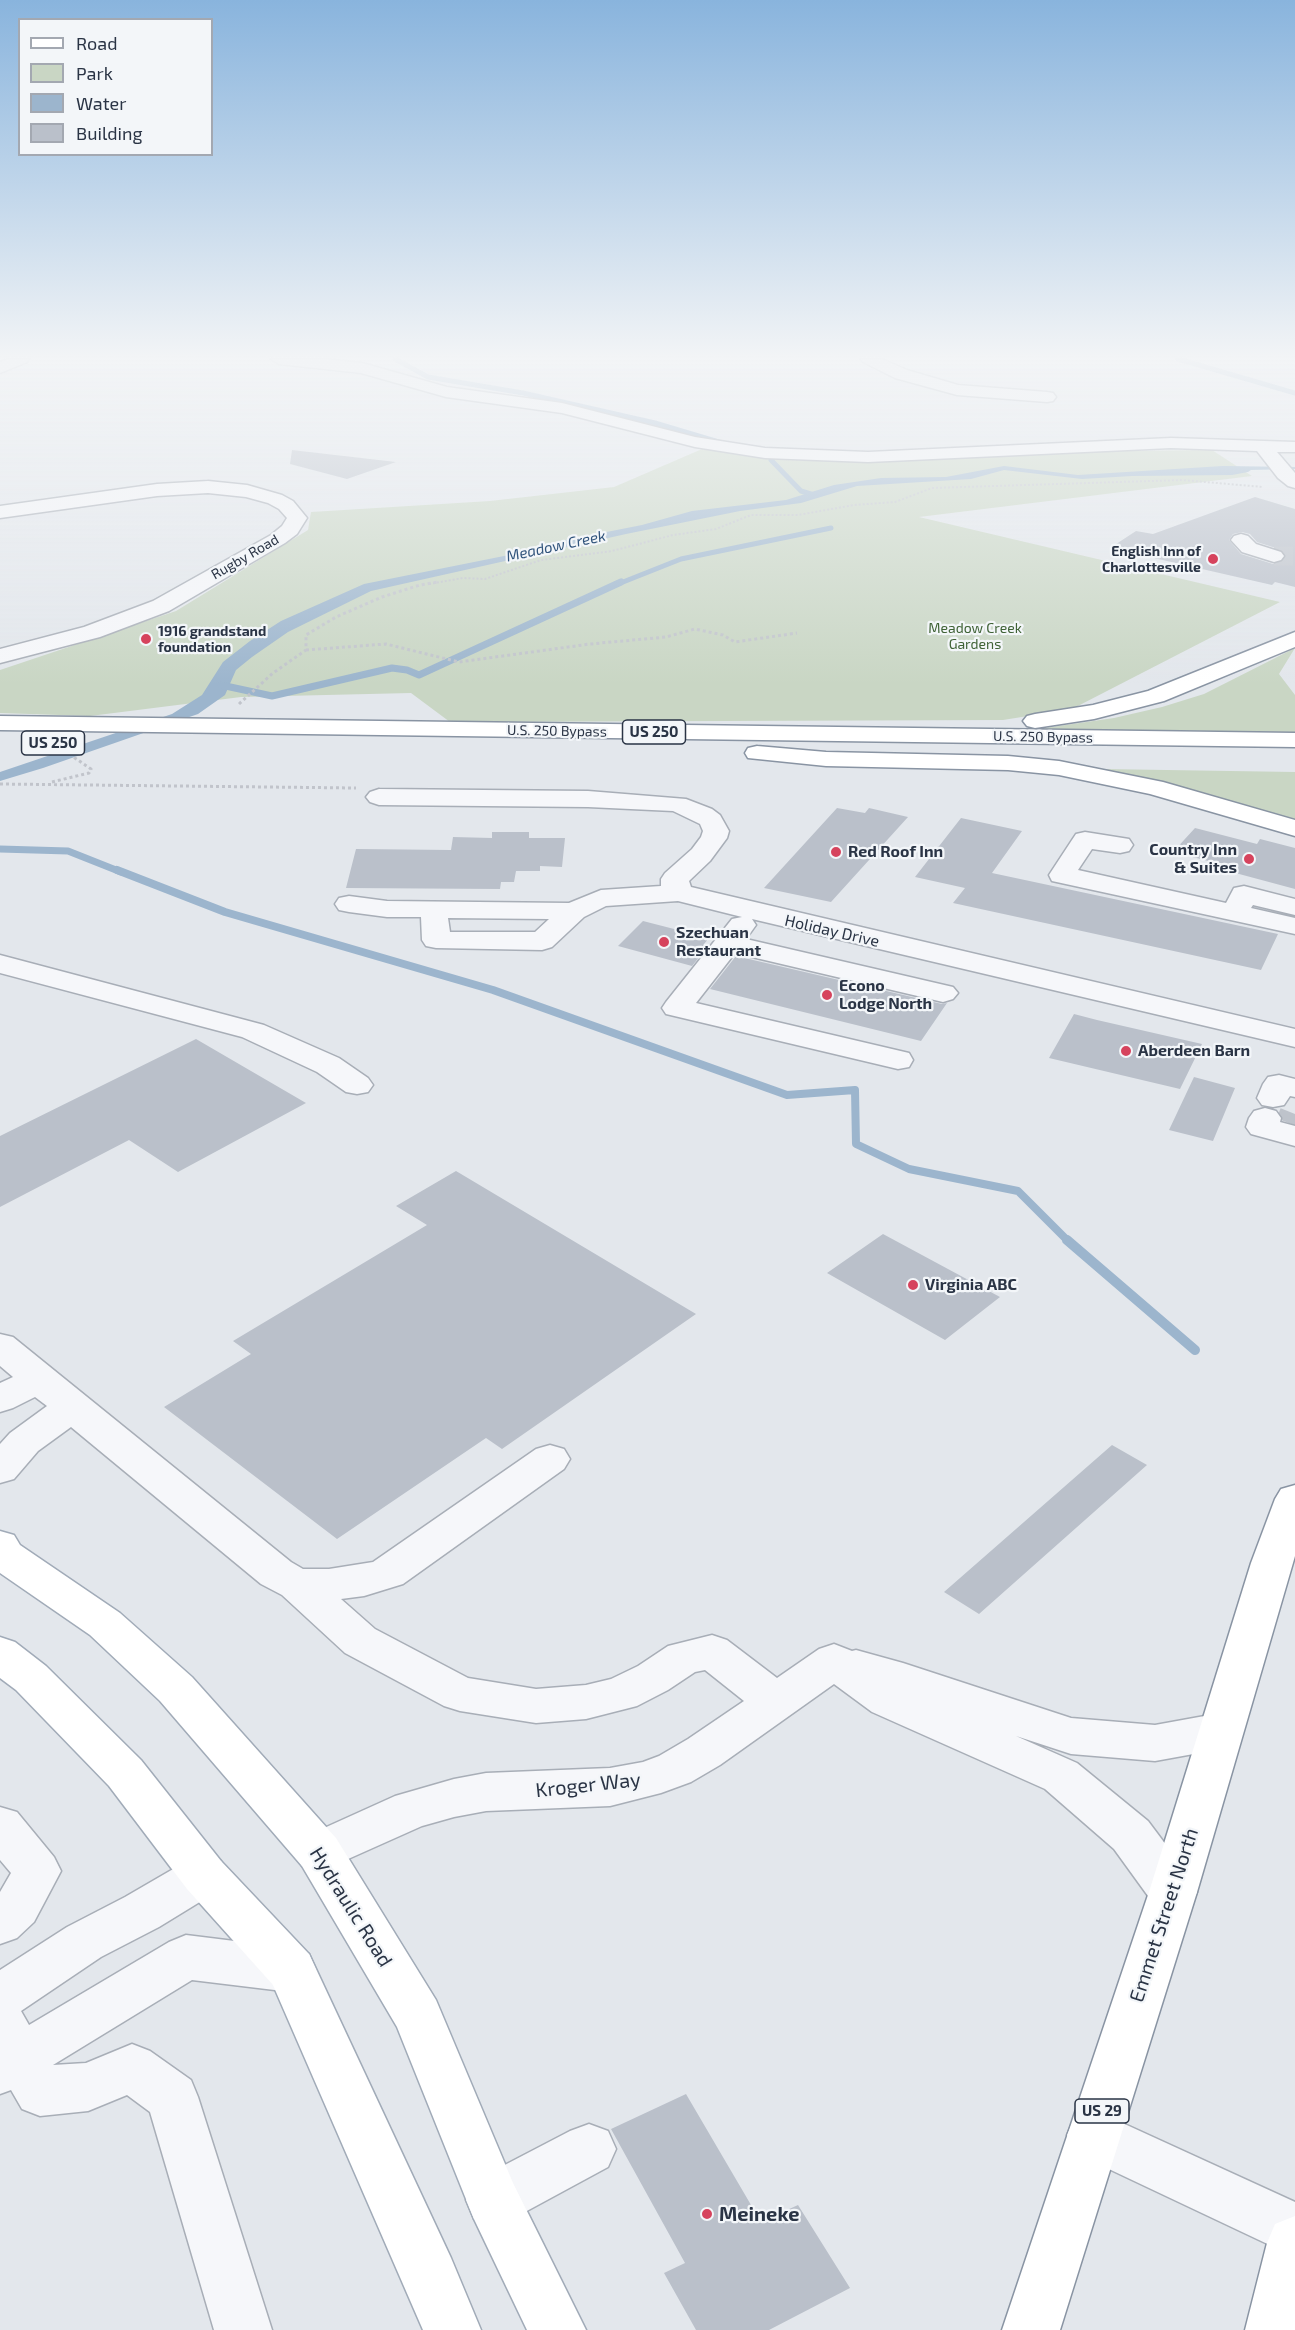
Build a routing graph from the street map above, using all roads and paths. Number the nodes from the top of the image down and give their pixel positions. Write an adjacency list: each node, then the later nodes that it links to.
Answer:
1 (1280, 468): 2 (street)
2 (1295, 482)
3 (1263, 487): 9 (path)
4 (0, 512): 10 (street, Rugby Road)
5 (1241, 540): 6 (street)
6 (1274, 556)
7 (798, 633): 9 (path)
8 (1295, 639): 13 (main road)
9 (306, 650): 11 (path)
10 (0, 656)
11 (249, 695)
12 (3, 727): 13 (main road, U.S. 250 Bypass / US 250); 15 (main road, U.S. 250 Bypass / US 250)
13 (846, 734): 14 (main road, U.S. 250 Bypass / US 250)
14 (1295, 740)
15 (698, 750): 17 (main road, U.S. 250 Bypass / US 250); 21 (main road)
16 (72, 756): 19 (path)
17 (1295, 758)
18 (0, 783): 19 (path)
19 (39, 784): 20 (path)
20 (369, 793): 23 (street)
21 (1295, 828)
22 (1120, 844): 25 (street)
23 (681, 893): 24 (street, Holiday Drive); 27 (street, Holiday Drive)
24 (350, 904)
25 (1239, 904): 26 (street); 28 (street)
26 (1295, 907)
27 (751, 912): 29 (street); 32 (street, Holiday Drive)
28 (1295, 926)
29 (728, 943): 31 (street); 33 (street)
30 (0, 964): 34 (street)
31 (943, 993)
32 (1295, 1038)
33 (898, 1060)
34 (357, 1085)
35 (0, 1346): 36 (street)
36 (39, 1379): 37 (street); 38 (street)
37 (0, 1399)
38 (72, 1407): 40 (street); 43 (street)
39 (550, 1459): 43 (street)
40 (0, 1469)
41 (1295, 1499): 47 (main road, Emmet Street North / US 29)
42 (0, 1546): 49 (main road, Hydraulic Road)
43 (297, 1584): 46 (street)
44 (0, 1654): 50 (main road)
45 (834, 1661): 46 (street, Kroger Way); 47 (street); 51 (street)
46 (776, 1702): 49 (street, Kroger Way)
47 (1221, 1731): 51 (main road, Emmet Street North / US 29)
48 (0, 1826): 52 (street)
49 (319, 1852): 58 (main road, Hydraulic Road)
50 (204, 1875): 53 (main road); 54 (street)
51 (1173, 1892): 56 (main road, Emmet Street North / US 29)
52 (0, 1923)
53 (291, 1970): 55 (street); 62 (main road)
54 (0, 1997)
55 (7, 2049): 61 (street)
56 (1094, 2135): 59 (street); 64 (main road, Emmet Street North / US 29)
57 (589, 2149): 58 (street)
58 (493, 2200): 63 (main road, Hydraulic Road)
59 (1295, 2230)
60 (1295, 2243): 65 (main road)
61 (243, 2330)
62 (452, 2330)
63 (557, 2330)
64 (1031, 2330)
65 (1274, 2330)

